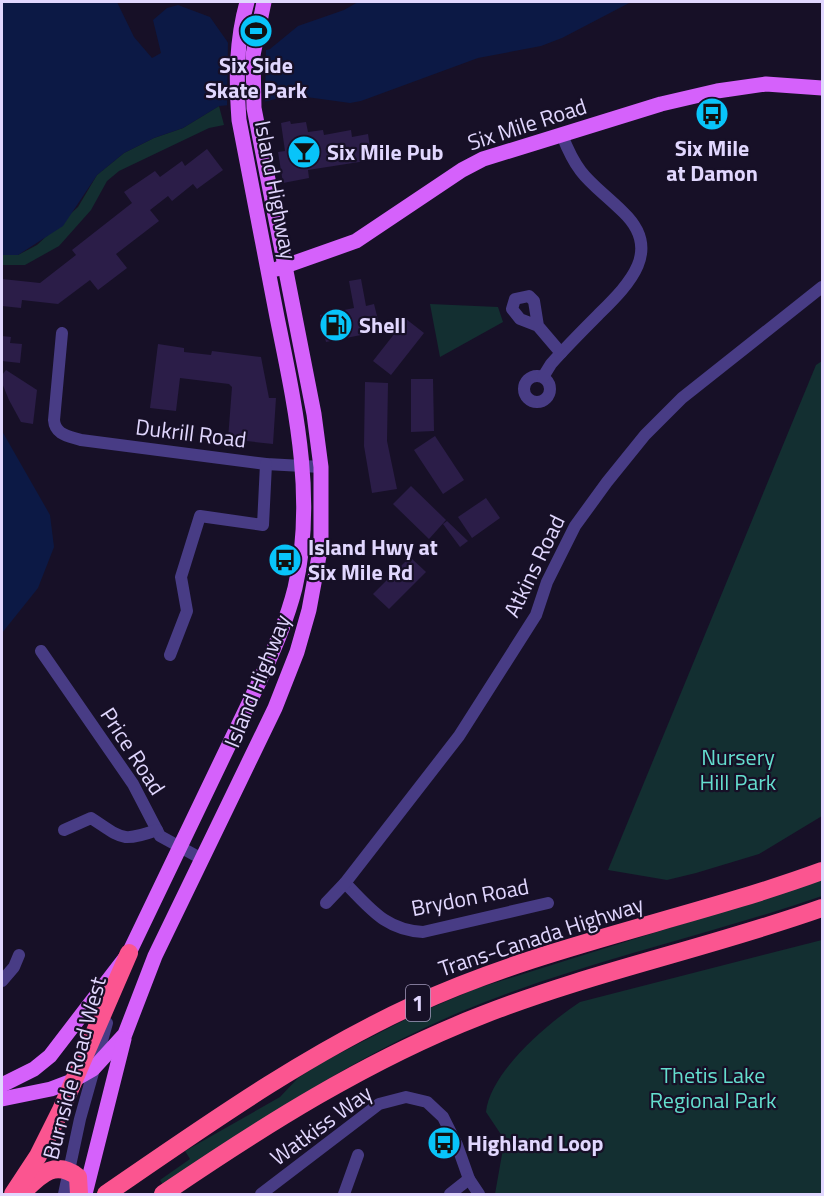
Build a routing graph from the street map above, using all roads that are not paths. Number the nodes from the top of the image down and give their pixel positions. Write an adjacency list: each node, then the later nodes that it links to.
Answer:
1 (246, 7): 6 (main road, Island Highway)
2 (262, 9): 5 (main road, Island Highway)
3 (822, 88): 4 (main road, Six Mile Road)
4 (562, 135): 5 (main road, Six Mile Road); 10 (street)
5 (285, 264): 6 (main road, Six Mile Road); 14 (main road, Island Highway)
6 (269, 272): 13 (main road, Island Highway)
7 (822, 287): 22 (street, Atkins Road)
8 (538, 326): 10 (street)
9 (62, 333): 12 (street, Dukrill Road)
10 (561, 353): 11 (street)
11 (543, 377)
12 (266, 464): 13 (street, Dukrill Road); 16 (street)
13 (302, 466): 14 (street, Dukrill Road); 19 (main road, Island Highway)
14 (321, 467): 20 (main road, Island Highway)
15 (41, 651): 18 (street, Price Road)
16 (170, 655)
17 (64, 830): 18 (street)
18 (157, 830): 19 (street, Price Road)
19 (178, 847): 20 (street, Price Road); 26 (main road, Island Highway)
20 (202, 859): 29 (main road, Island Highway)
21 (822, 870): 43 (highway, Trans-Canada Highway / 1)
22 (345, 883): 23 (street, Atkins Road); 24 (street, Brydon Road)
23 (326, 903)
24 (548, 903)
25 (822, 908): 37 (highway, 1)
26 (129, 953): 30 (street, Burnside Road West); 31 (highway); 32 (main road, Island Highway)
27 (19, 955): 28 (street)
28 (2, 981)
29 (125, 1034): 30 (main road, Island Highway); 42 (main road, Burnside Road West)
30 (93, 1069): 31 (main road, Island Highway); 35 (street, Burnside Road West)
31 (72, 1081): 33 (main road, Island Highway); 38 (highway)
32 (2, 1085)
33 (2, 1099)
34 (358, 1155): 45 (street)
35 (69, 1170): 39 (highway); 40 (street, Burnside Road West); 41 (highway)
36 (469, 1179): 44 (street, Watkiss Way); 46 (street); 47 (street, Watkiss Way)
37 (166, 1193)
38 (13, 1194)
39 (20, 1194)
40 (64, 1194)
41 (79, 1194)
42 (86, 1194)
43 (106, 1194)
44 (261, 1194)
45 (344, 1194)
46 (450, 1194)
47 (479, 1194)

